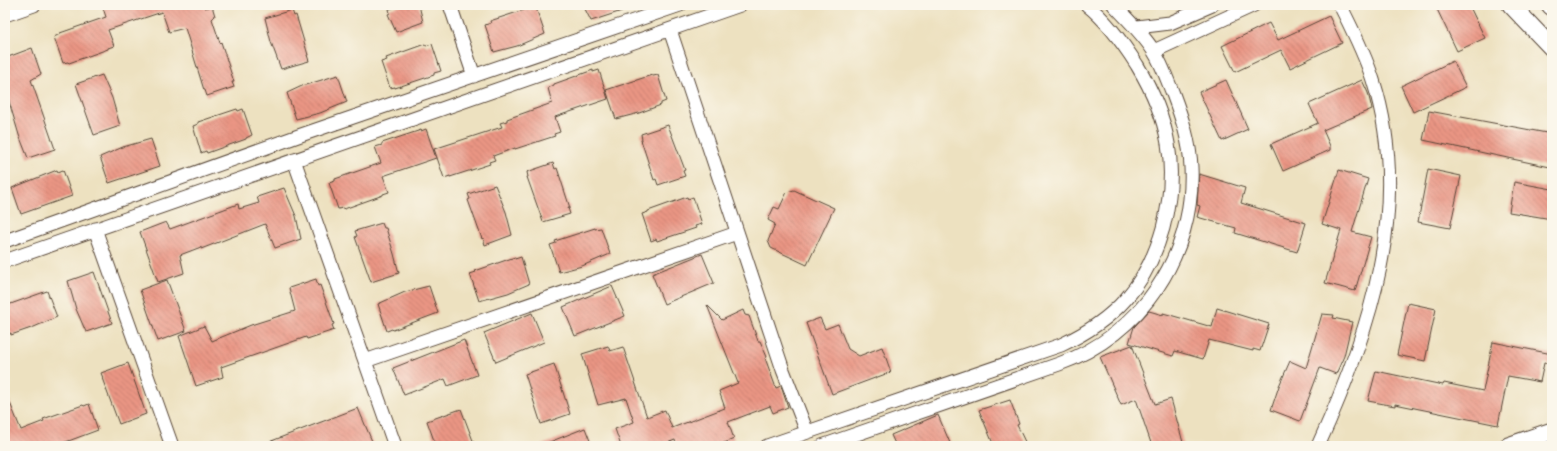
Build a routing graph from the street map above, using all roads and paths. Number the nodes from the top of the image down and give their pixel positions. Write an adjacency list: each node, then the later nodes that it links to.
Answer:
1 (34, 5): 11 (street)
2 (450, 5): 19 (street)
3 (680, 5): 18 (street)
4 (740, 5): 14 (street)
5 (1087, 5): 24 (street)
6 (1114, 5): 13 (street)
7 (1212, 5): 12 (street)
8 (1254, 5): 15 (street)
9 (1340, 5): 37 (street)
10 (1511, 5): 16 (street)
11 (5, 15)
12 (1191, 15): 13 (street); 15 (street)
13 (1137, 27): 17 (street)
14 (670, 30): 20 (street); 26 (street)
15 (1198, 31): 17 (street)
16 (1552, 48)
17 (1154, 51): 27 (street)
18 (489, 71): 19 (street); 20 (street)
19 (474, 76): 21 (street)
20 (495, 90): 22 (street)
21 (301, 135): 22 (street); 28 (street)
22 (307, 155): 23 (street)
23 (294, 160): 25 (street); 30 (street)
24 (1162, 228): 27 (street); 32 (street)
25 (95, 229): 29 (street); 33 (street)
26 (737, 233): 30 (street); 32 (street)
27 (1182, 234): 36 (street)
28 (5, 241)
29 (5, 261)
30 (365, 361): 34 (street)
31 (1552, 431): 38 (street)
32 (807, 432): 35 (street)
33 (172, 446)
34 (395, 446)
35 (767, 446)
36 (822, 446)
37 (1318, 446)
38 (1508, 446)

